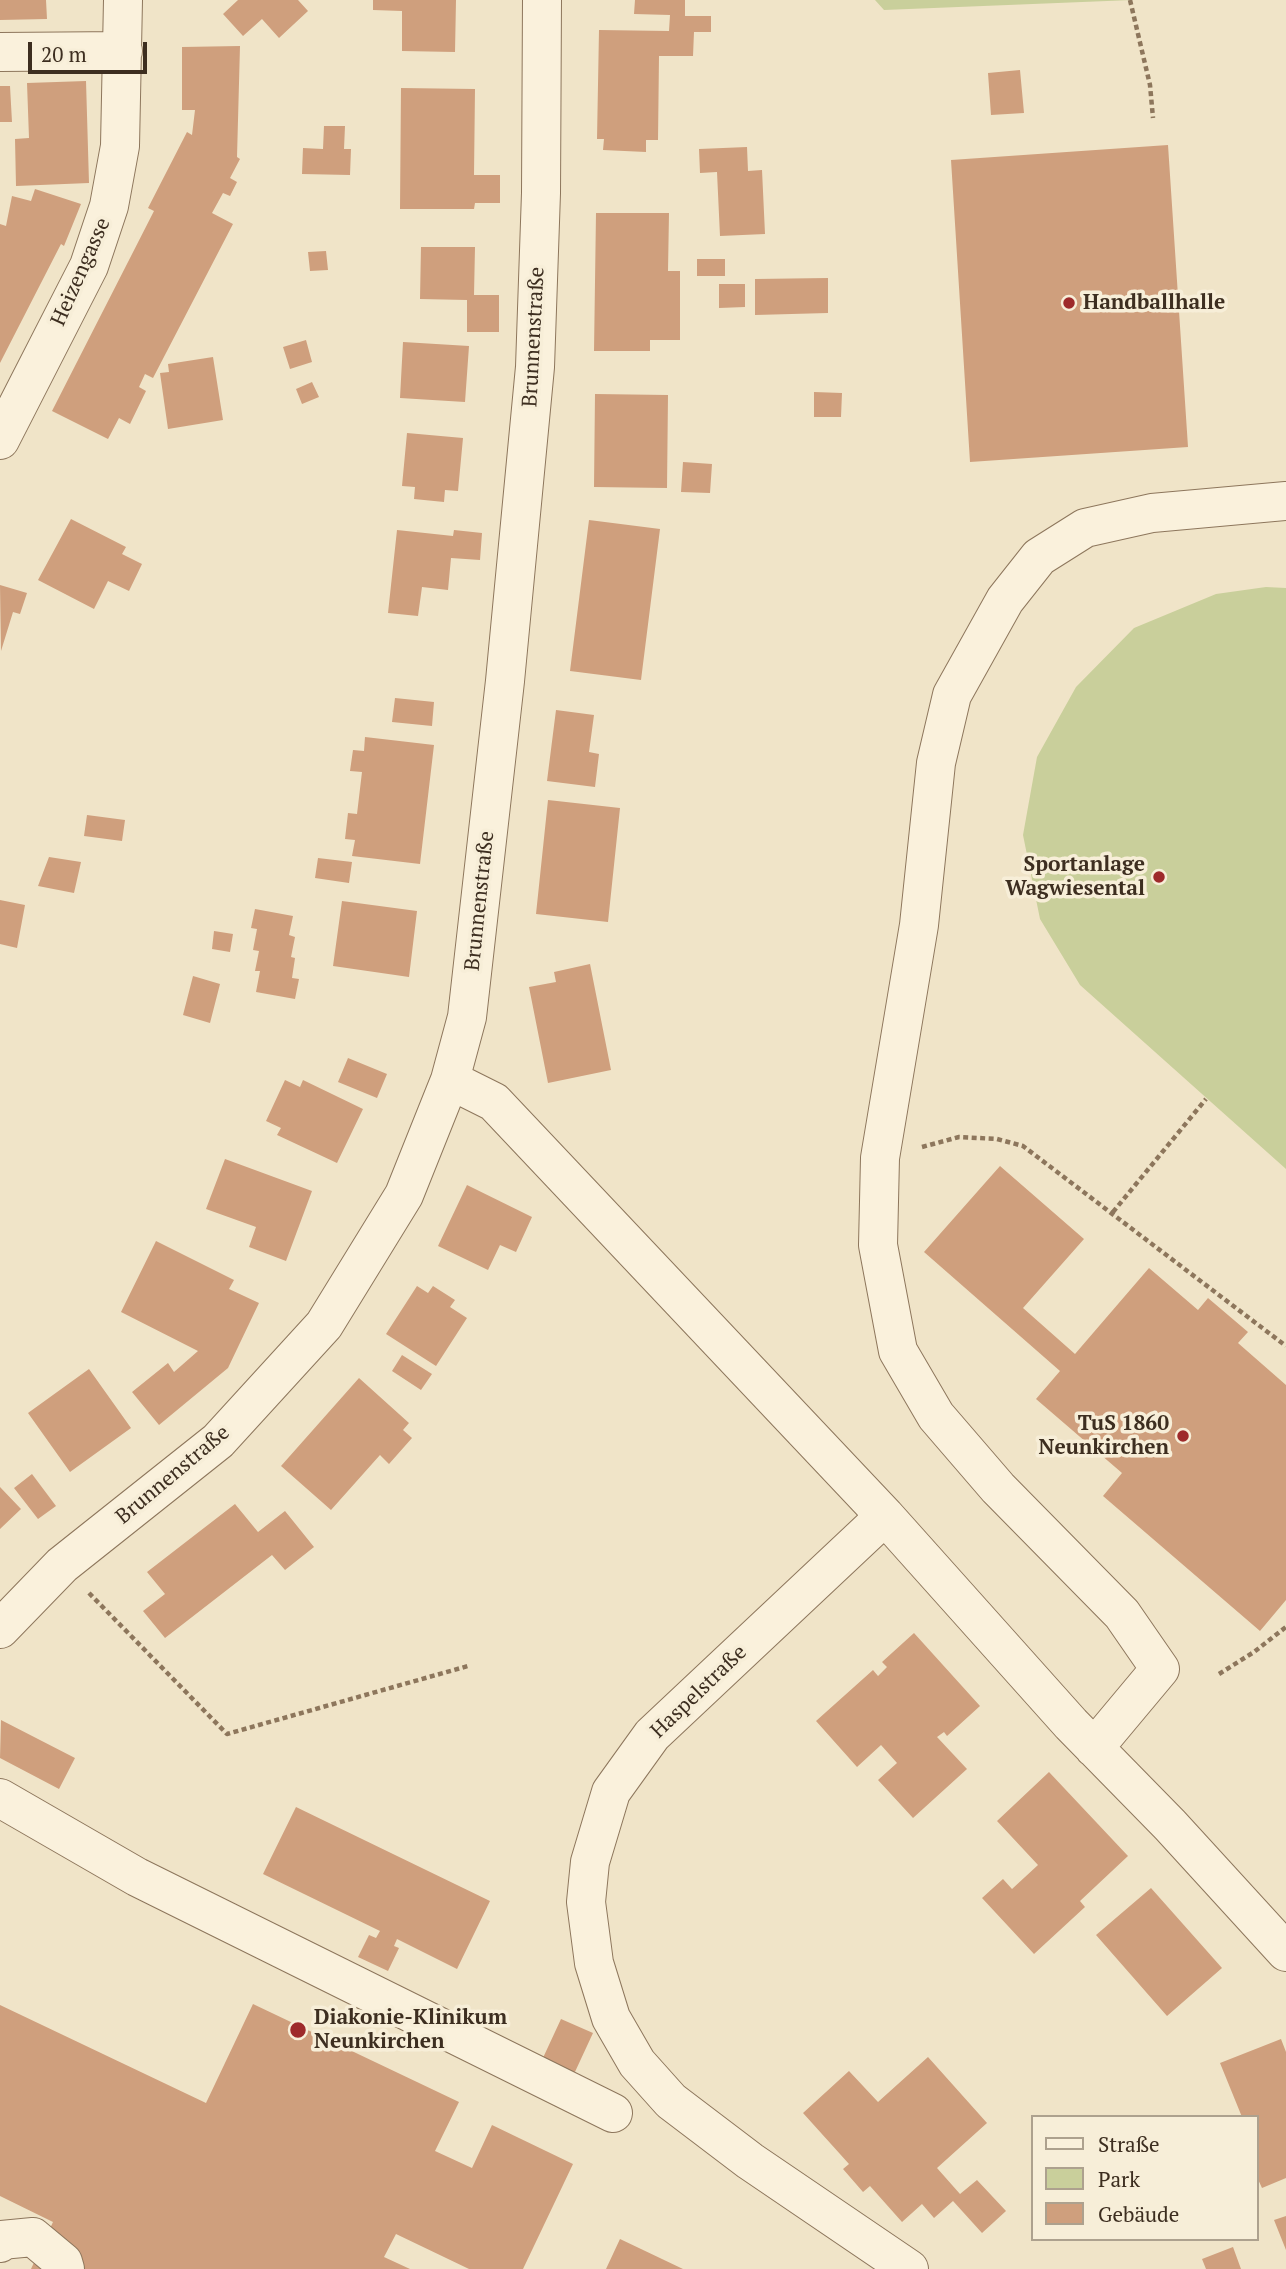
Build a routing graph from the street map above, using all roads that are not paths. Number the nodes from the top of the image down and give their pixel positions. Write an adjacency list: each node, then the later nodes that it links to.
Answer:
1 (542, 0): 7 (street, Brunnenstraße)
2 (131, 4): 3 (street, Heizengasse)
3 (123, 51): 4 (street); 5 (street, Heizengasse)
4 (0, 52)
5 (0, 440)
6 (1286, 502): 10 (street)
7 (450, 1080): 8 (street); 9 (street, Brunnenstraße)
8 (885, 1516): 10 (street); 16 (street, Haspelstraße)
9 (0, 1629)
10 (1094, 1748): 12 (street)
11 (0, 1798): 13 (street)
12 (1286, 1952)
13 (613, 2113)
14 (0, 2243): 15 (street)
15 (65, 2269)
16 (909, 2269)

